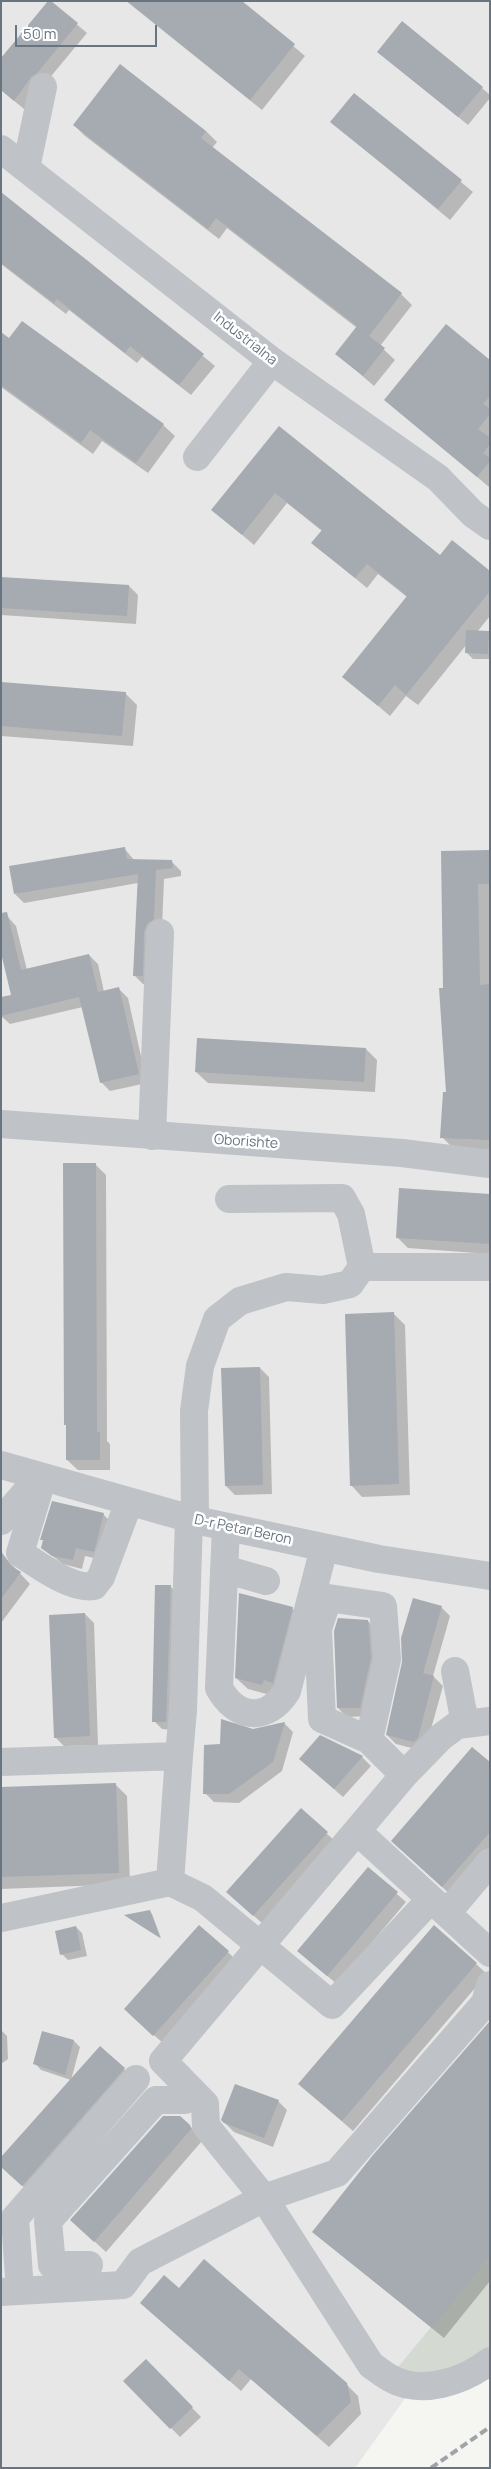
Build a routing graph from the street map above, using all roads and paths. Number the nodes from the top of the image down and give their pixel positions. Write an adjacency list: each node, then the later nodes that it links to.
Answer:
1 (43, 87): 3 (street)
2 (1, 149): 3 (street, Industrialna)
3 (26, 168): 4 (street, Industrialna)
4 (272, 361): 5 (street); 6 (street, Industrialna)
5 (197, 457)
6 (490, 526)
7 (160, 933): 9 (street)
8 (1, 1124): 9 (street, Oborishte)
9 (152, 1136): 10 (street, Oborishte)
10 (490, 1164)
11 (229, 1199): 12 (street)
12 (362, 1267): 13 (street); 17 (street)
13 (490, 1267)
14 (27, 1472): 15 (street); 16 (street, D-r Petar Beron); 16 (street); 18 (street)
15 (1, 1498)
16 (129, 1502): 17 (street, D-r Petar Beron)
17 (192, 1520): 19 (street, D-r Petar Beron); 27 (street)
18 (1, 1521)
19 (226, 1527): 20 (street, D-r Petar Beron); 21 (street)
20 (324, 1548): 21 (street); 22 (street, D-r Petar Beron)
21 (224, 1569): 23 (street)
22 (490, 1576)
23 (266, 1581)
24 (455, 1671): 25 (street)
25 (477, 1722): 29 (street)
26 (369, 1740): 26 (street); 29 (street)
27 (179, 1756): 28 (street); 32 (street)
28 (1, 1762)
29 (404, 1774): 30 (street)
30 (357, 1831): 33 (street); 35 (street)
31 (490, 1862): 33 (street)
32 (170, 1882): 34 (street); 35 (street)
33 (439, 1906): 35 (street); 36 (street)
34 (1, 1918)
35 (260, 1945): 39 (street)
36 (490, 1953)
37 (490, 1985): 40 (street)
38 (136, 2079): 42 (street)
39 (192, 2091): 40 (street); 41 (street)
40 (264, 2198): 42 (street); 43 (street)
41 (89, 2265)
42 (10, 2291)
43 (490, 2361)

